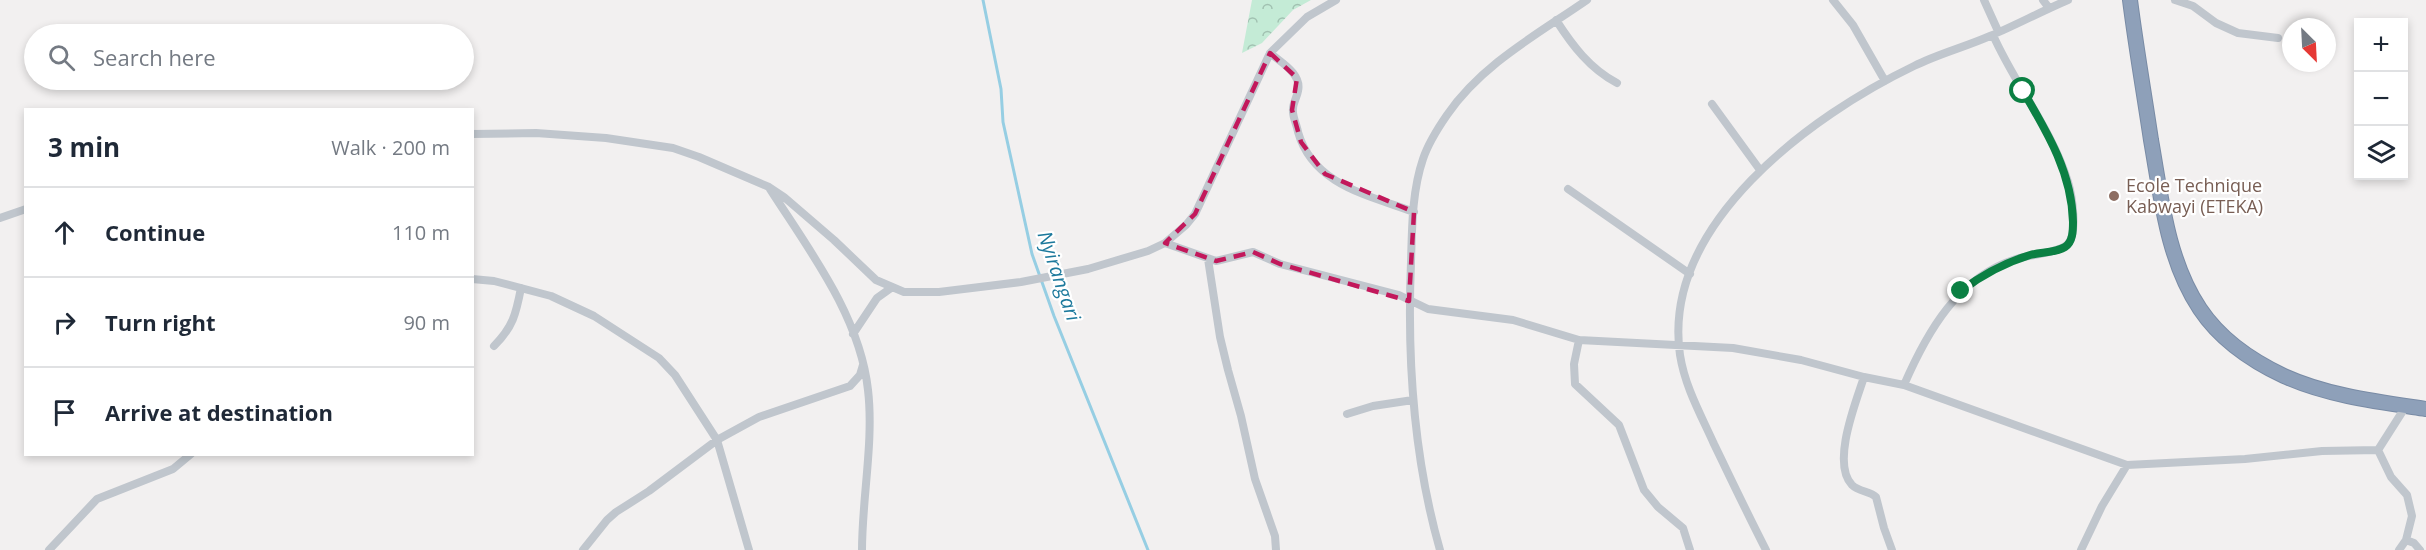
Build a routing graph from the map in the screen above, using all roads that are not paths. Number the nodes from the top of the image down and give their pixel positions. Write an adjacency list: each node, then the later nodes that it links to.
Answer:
1 (1336, 0): 13 (street)
2 (1587, 0): 10 (street)
3 (1833, 0): 14 (street)
4 (1984, 0): 11 (street)
5 (2043, 0): 9 (street)
6 (2068, 0): 9 (street)
7 (2130, 0): 39 (highway)
8 (2175, 0): 12 (street)
9 (2049, 8): 11 (street)
10 (1556, 20): 15 (street); 22 (street)
11 (1995, 33): 14 (street); 37 (street)
12 (2278, 39)
13 (1270, 53): 22 (street); 24 (street)
14 (1885, 81): 18 (street)
15 (1617, 82)
16 (1712, 104): 18 (street)
17 (474, 134): 19 (street)
18 (1760, 170): 26 (street)
19 (769, 187): 29 (street); 31 (street)
20 (1568, 189): 26 (street)
21 (24, 210): 23 (street)
22 (1414, 212): 30 (street)
23 (0, 218)
24 (1165, 243): 25 (street); 29 (street)
25 (1208, 260): 30 (street); 51 (street)
26 (1690, 274): 33 (street)
27 (474, 279): 28 (street)
28 (521, 288): 34 (street); 42 (street)
29 (891, 288): 31 (street)
30 (1409, 301): 32 (street); 38 (street)
31 (853, 334): 35 (street)
32 (1579, 340): 33 (street); 53 (street)
33 (1679, 344): 36 (street); 54 (street)
34 (494, 346)
35 (863, 363): 42 (street); 50 (street)
36 (1864, 377): 37 (street); 55 (street)
37 (1904, 385): 45 (street)
38 (1413, 399): 41 (street); 52 (street)
39 (2406, 406): 40 (highway); 43 (street)
40 (2426, 409)
41 (1347, 414)
42 (717, 440): 48 (street); 49 (street)
43 (2378, 450): 45 (street); 46 (street)
44 (189, 456): 47 (street)
45 (2127, 465): 56 (street)
46 (2406, 540): 57 (street); 58 (street)
47 (49, 550)
48 (583, 550)
49 (749, 550)
50 (862, 550)
51 (1276, 550)
52 (1440, 550)
53 (1690, 550)
54 (1766, 550)
55 (1892, 550)
56 (2081, 550)
57 (2399, 550)
58 (2420, 550)

